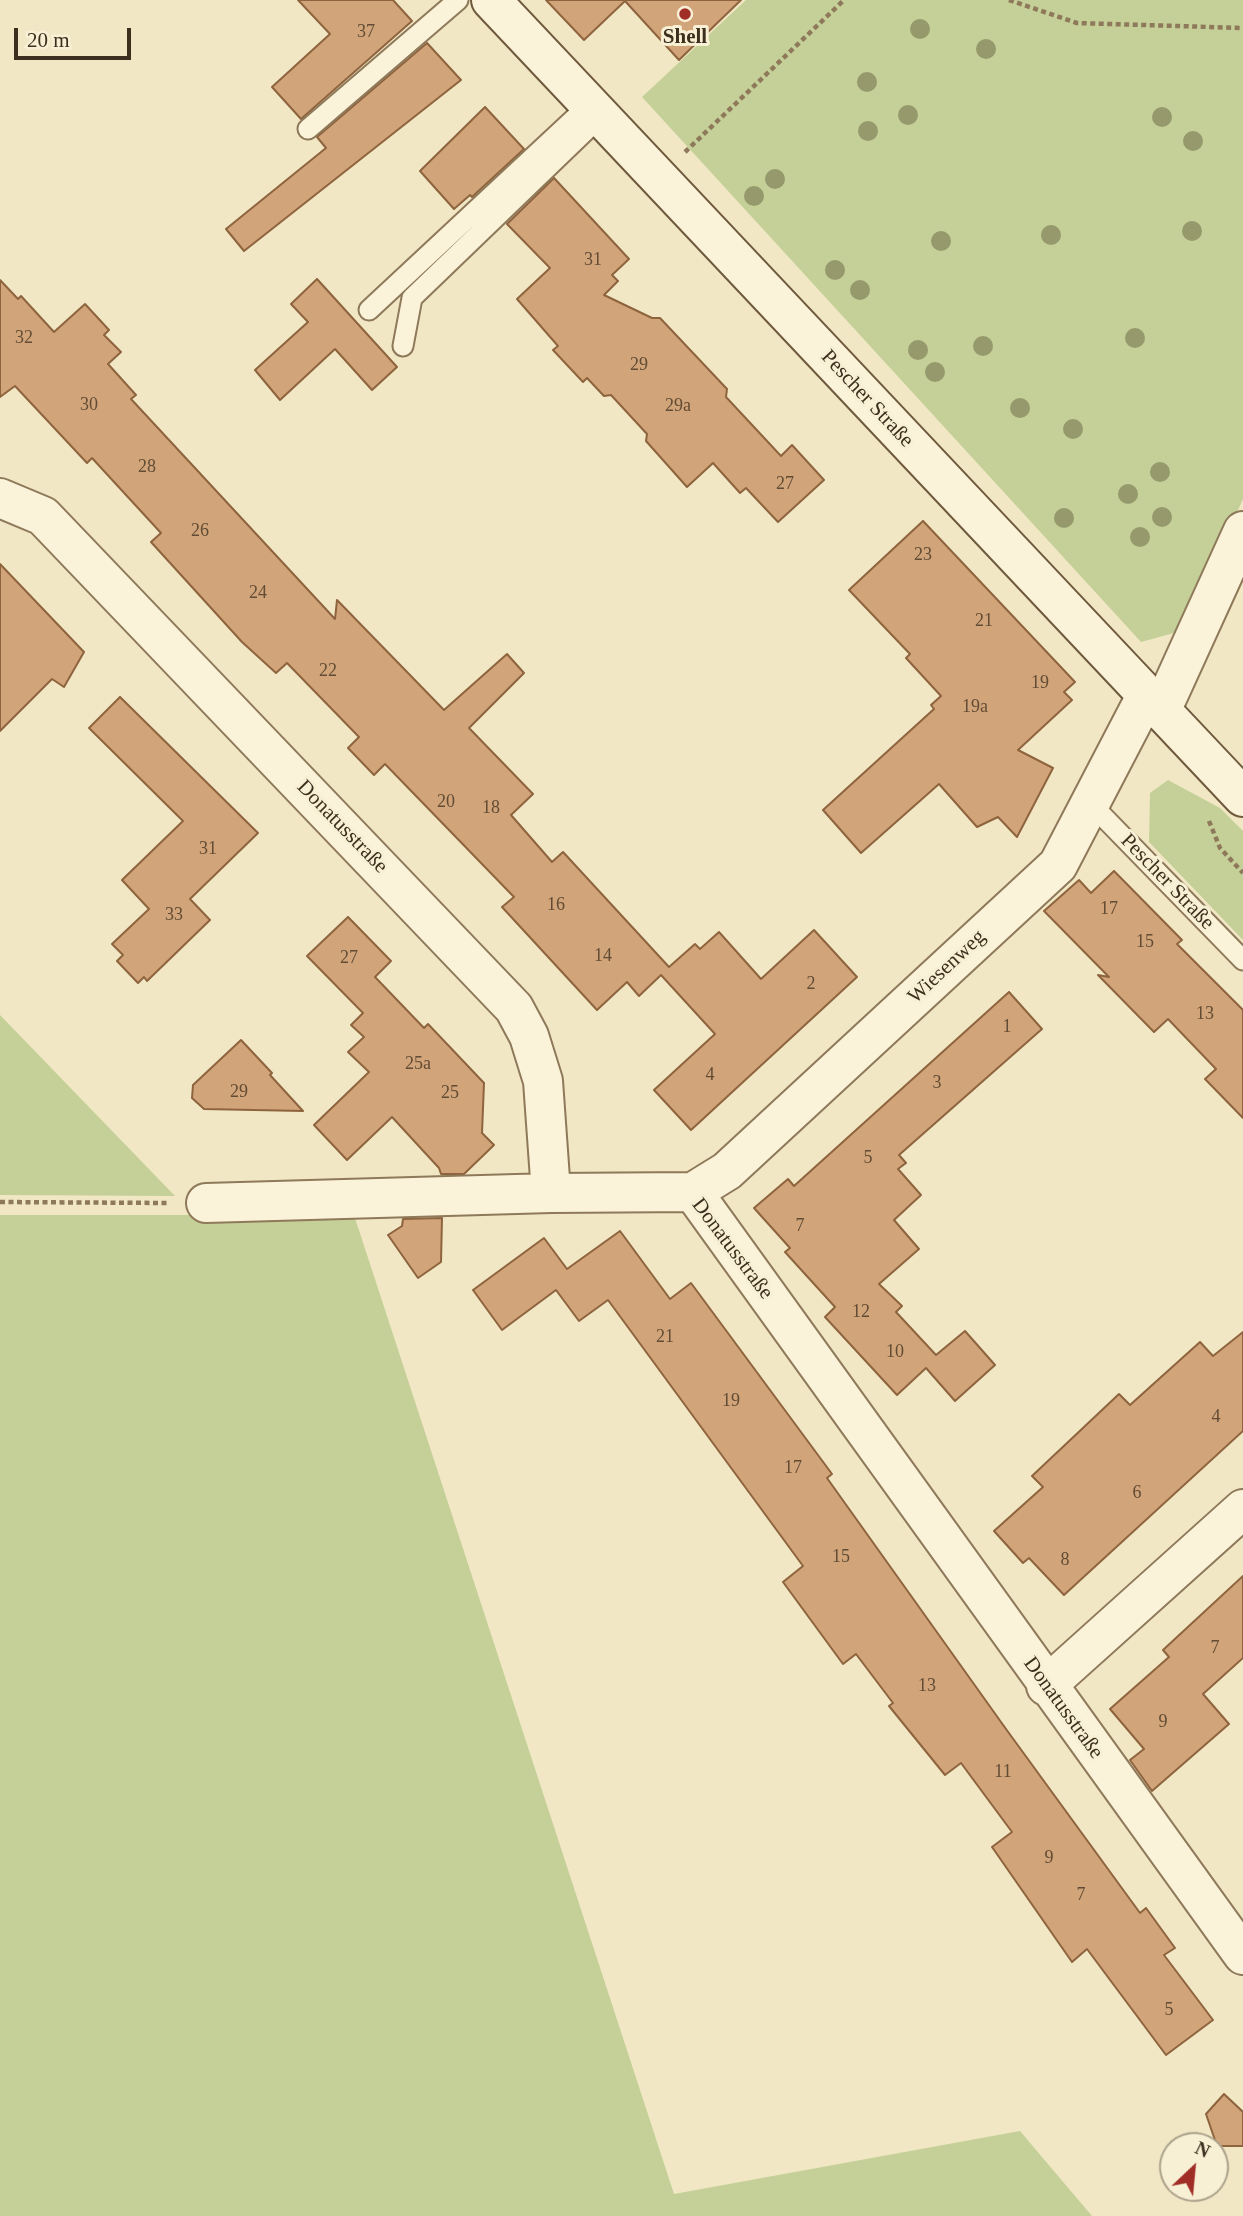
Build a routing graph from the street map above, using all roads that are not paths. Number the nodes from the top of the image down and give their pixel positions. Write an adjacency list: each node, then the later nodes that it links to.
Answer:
1 (458, 0): 4 (lane)
2 (491, 0): 3 (street, Pescher Straße)
3 (595, 110): 5 (lane); 6 (lane); 11 (street, Pescher Straße)
4 (308, 129)
5 (369, 310)
6 (402, 346)
7 (0, 468): 9 (street, Donatusstraße)
8 (0, 498): 9 (street, Donatusstraße)
9 (43, 516): 16 (street, Donatusstraße)
10 (1243, 531): 11 (street, Wiesenweg)
11 (1154, 704): 12 (street, Pescher Straße); 13 (street, Wiesenweg)
12 (1243, 797)
13 (1090, 803): 14 (lane, Pescher Straße); 15 (street, Wiesenweg)
14 (1243, 960)
15 (693, 1192): 16 (street, Donatusstraße); 19 (street, Donatusstraße)
16 (551, 1193): 17 (street)
17 (206, 1203)
18 (1243, 1509): 19 (street)
19 (1046, 1686): 20 (street, Donatusstraße)
20 (1243, 1955)

